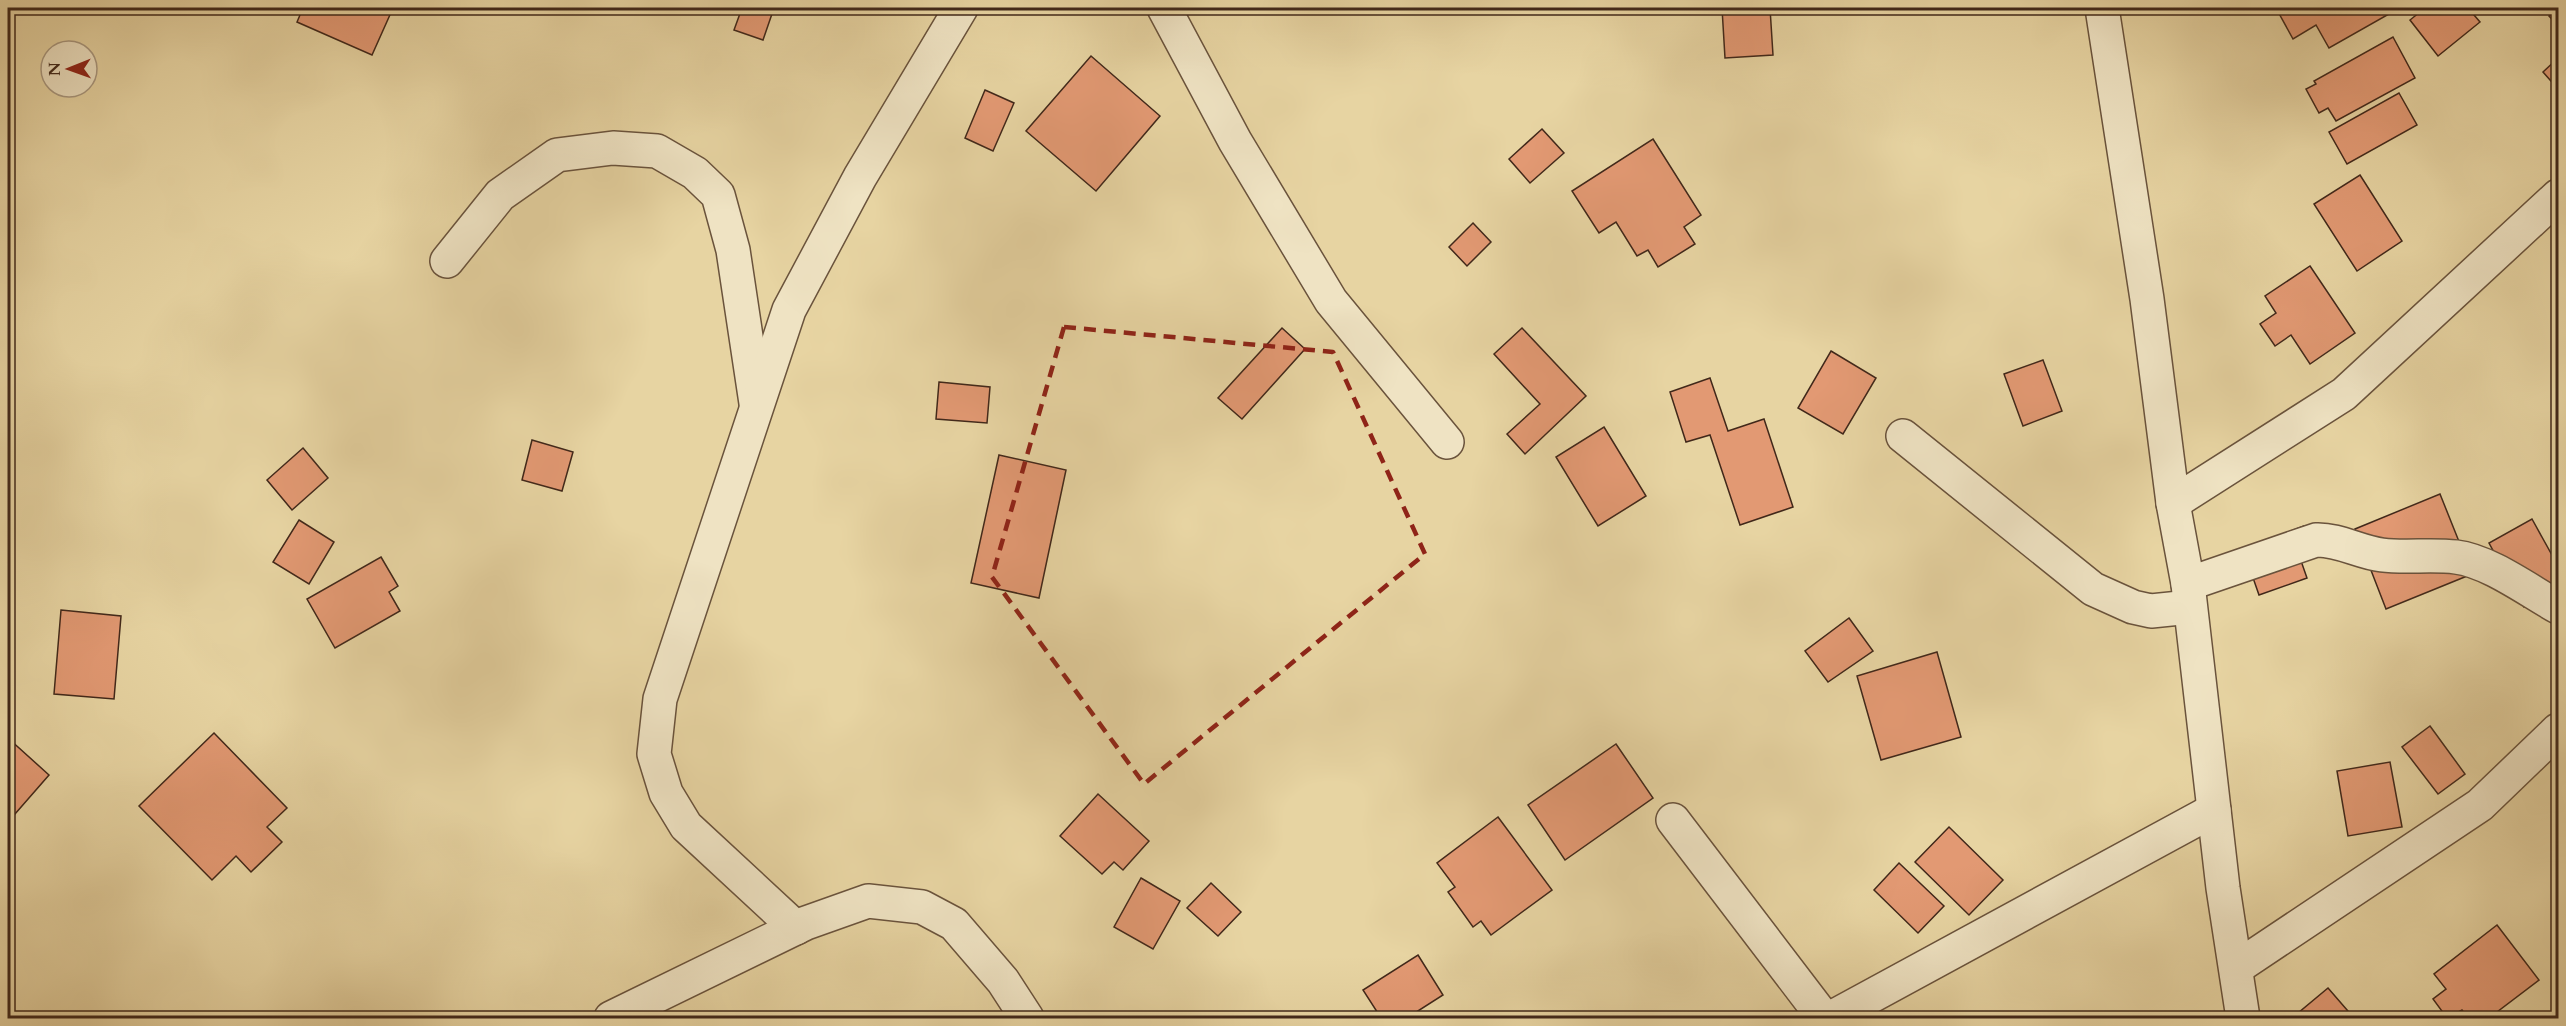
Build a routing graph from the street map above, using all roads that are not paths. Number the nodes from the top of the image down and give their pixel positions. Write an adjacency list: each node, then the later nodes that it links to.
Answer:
1 (961, 8): 6 (street)
2 (1164, 8): 8 (street)
3 (2102, 8): 9 (street)
4 (2559, 196): 9 (street)
5 (447, 261): 6 (street)
6 (757, 408): 15 (street)
7 (1903, 436): 10 (street)
8 (1447, 442)
9 (2174, 503): 10 (street)
10 (2189, 596): 11 (street); 13 (street)
11 (2559, 606)
12 (2559, 730): 16 (street)
13 (2214, 810): 16 (street); 20 (street)
14 (1673, 820): 19 (street)
15 (796, 928): 17 (street); 18 (street)
16 (2236, 968): 21 (street)
17 (610, 1018)
18 (1027, 1018)
19 (1824, 1018)
20 (1831, 1018)
21 (2244, 1018)

